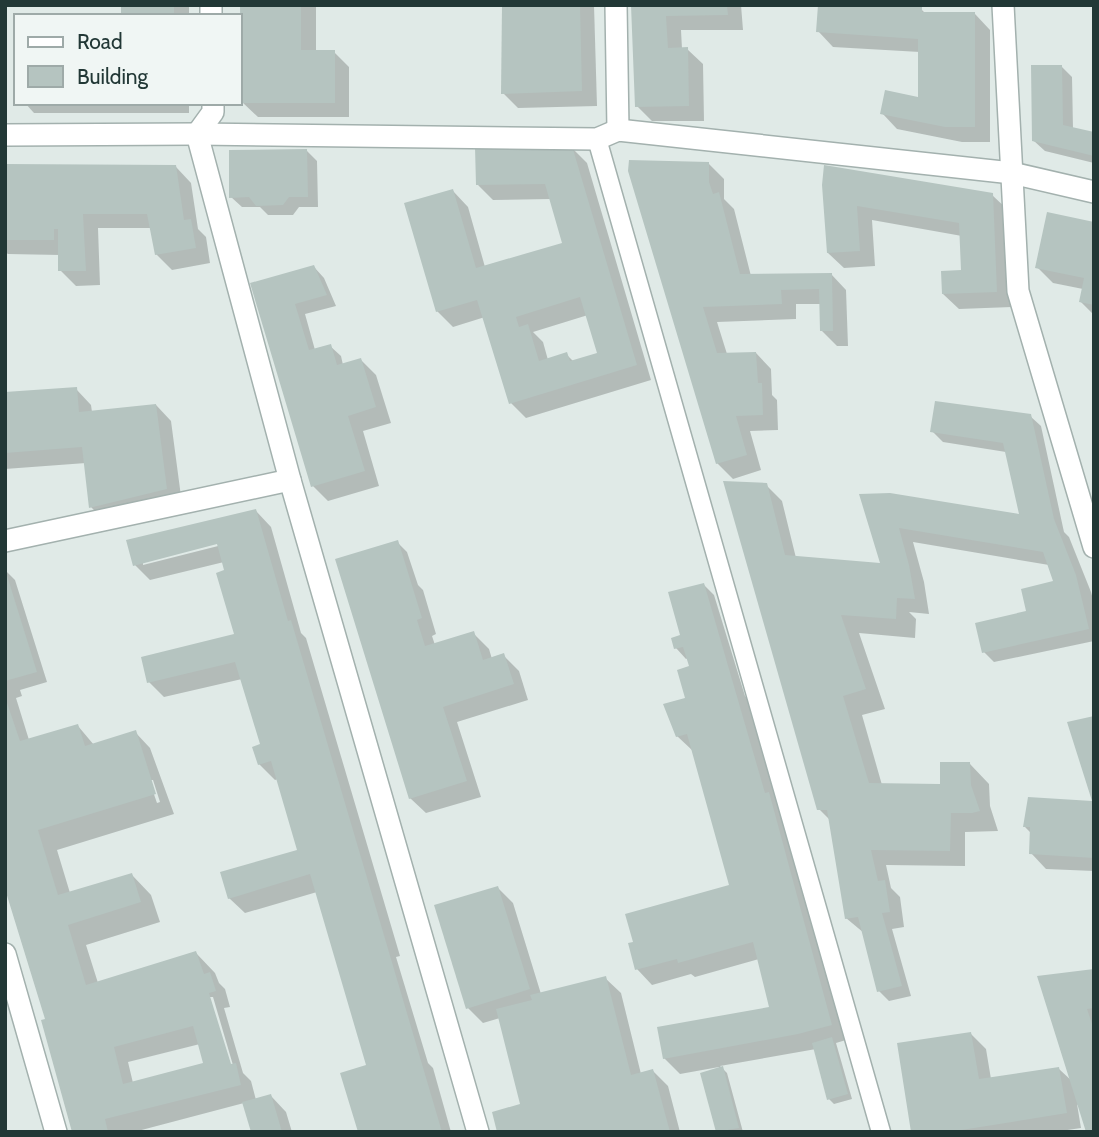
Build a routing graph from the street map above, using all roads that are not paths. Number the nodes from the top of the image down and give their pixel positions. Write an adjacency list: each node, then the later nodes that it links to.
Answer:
1 (616, 5): 4 (street)
2 (1003, 5): 8 (street)
3 (212, 105): 5 (street)
4 (618, 130): 7 (street); 8 (street)
5 (197, 134): 6 (street); 7 (street); 10 (street)
6 (5, 135)
7 (597, 139): 16 (lane)
8 (1012, 173): 9 (street); 12 (street)
9 (1094, 192)
10 (290, 480): 11 (street); 15 (street)
11 (5, 541)
12 (1094, 547)
13 (5, 954): 14 (street)
14 (56, 1132)
15 (478, 1132)
16 (881, 1132)

